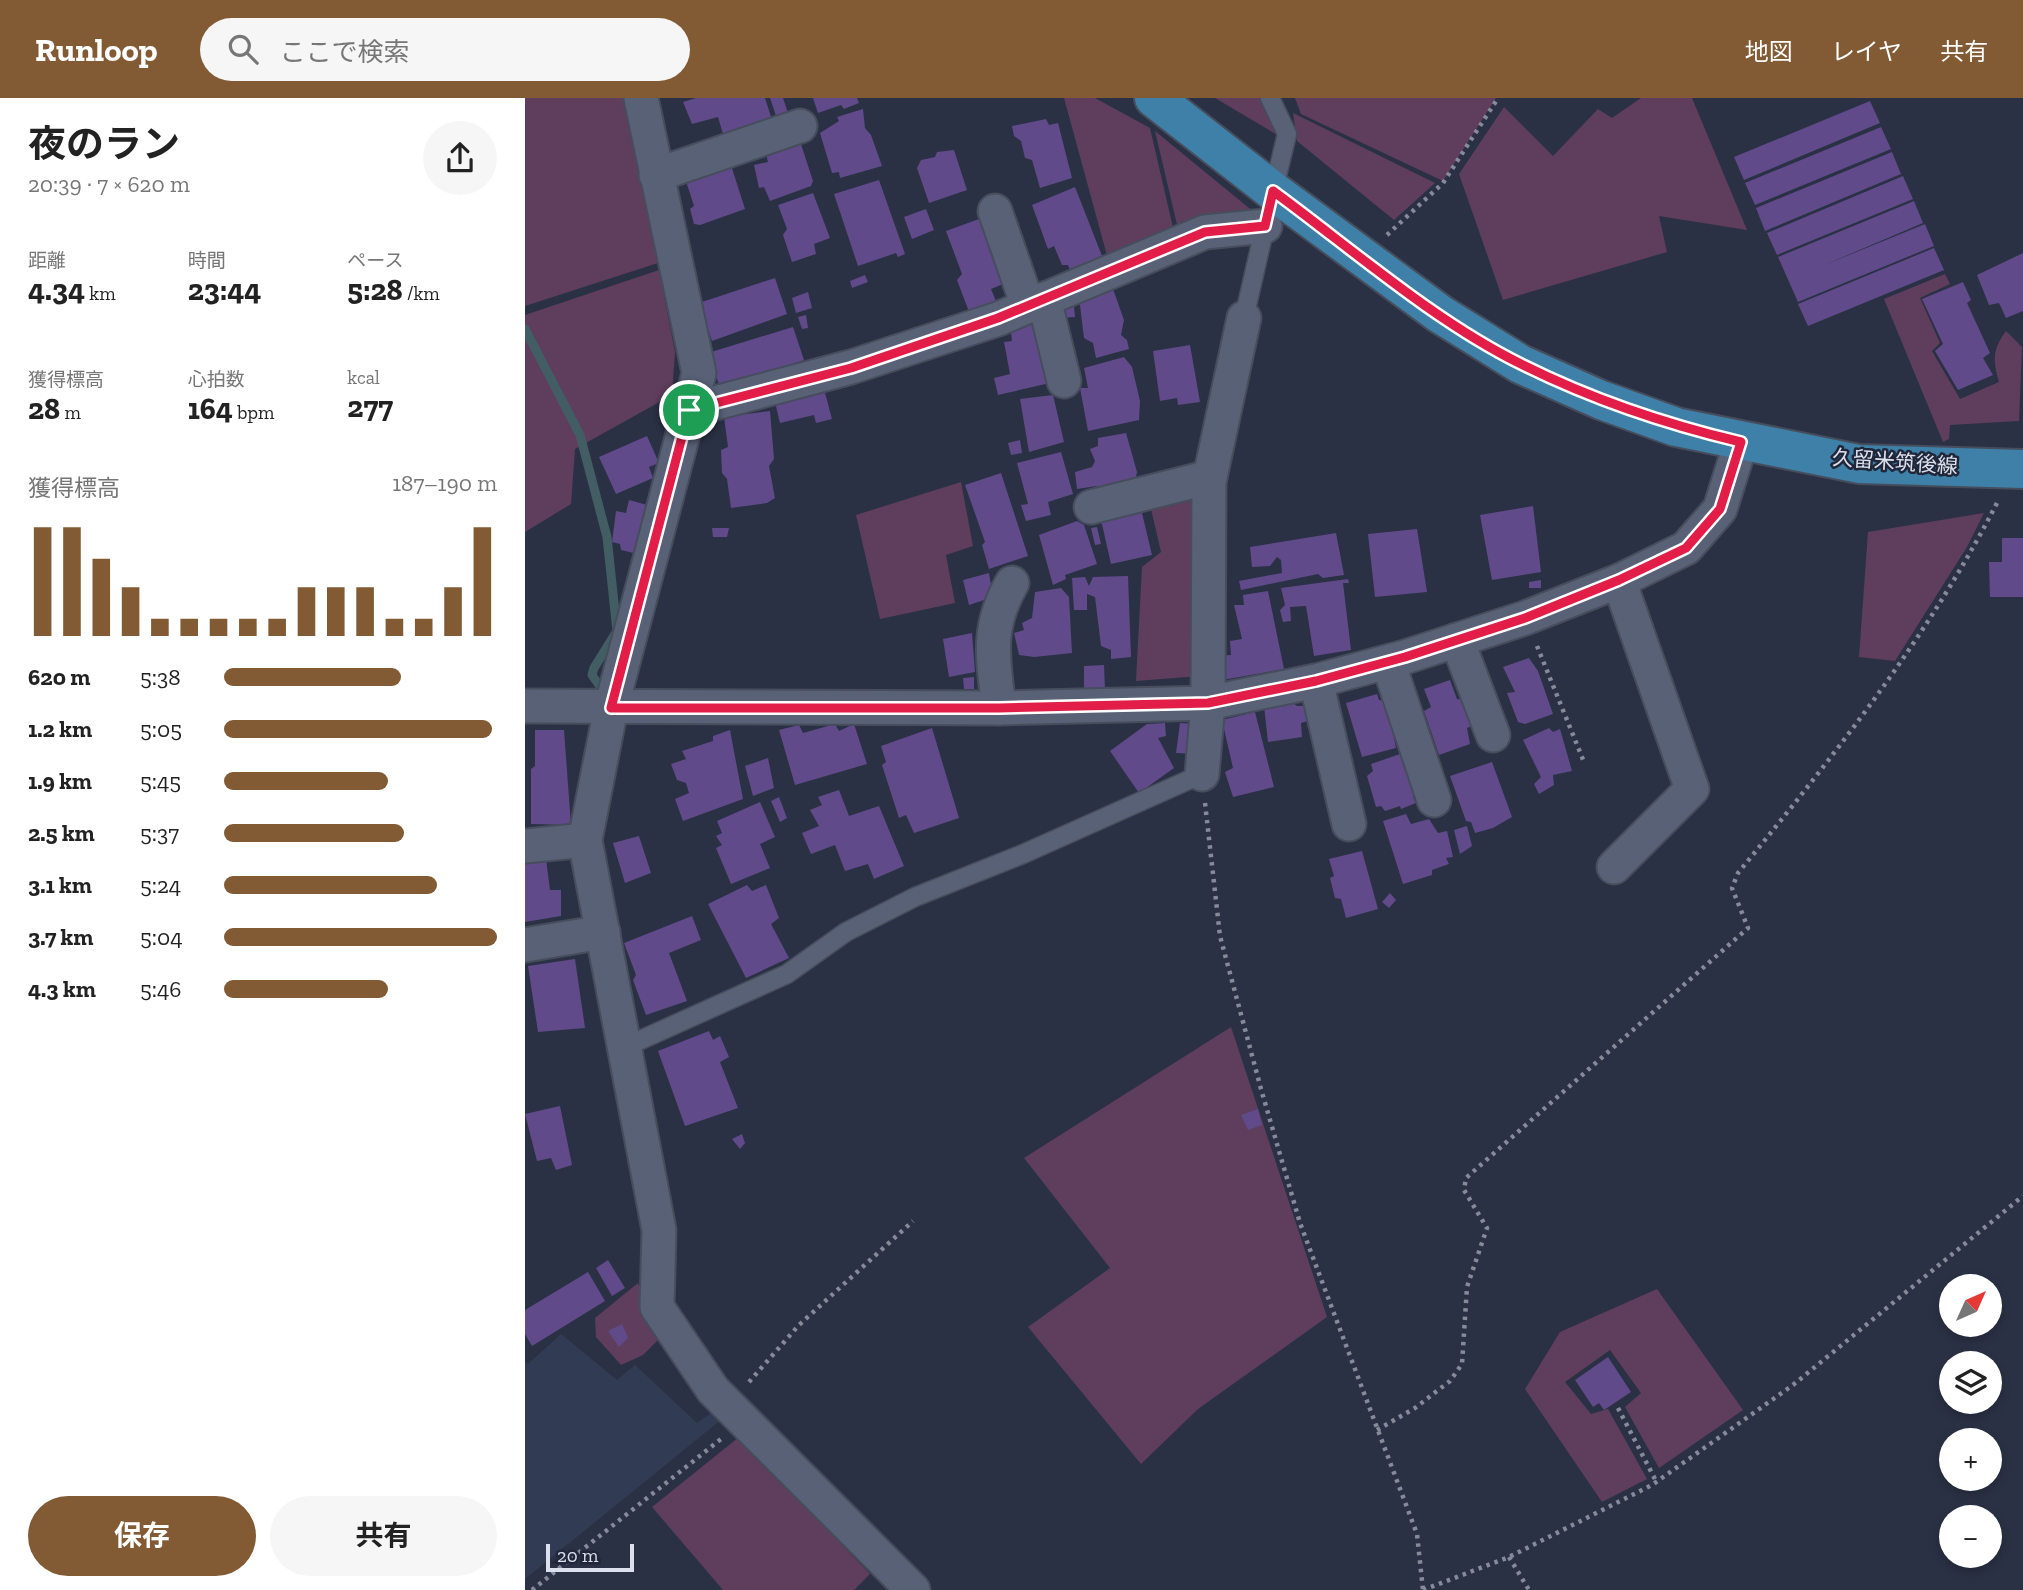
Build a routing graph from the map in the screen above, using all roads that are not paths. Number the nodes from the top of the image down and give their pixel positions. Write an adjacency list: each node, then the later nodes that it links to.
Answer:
1 (641, 98): 5 (street)
2 (1154, 98): 6 (main road, 久留米筑後線)
3 (1270, 98): 6 (lane)
4 (800, 126): 5 (street)
5 (656, 175): 11 (street)
6 (1269, 209): 8 (street); 9 (lane); 12 (main road, 久留米筑後線)
7 (995, 211): 8 (street)
8 (1036, 303): 10 (street); 11 (street)
9 (1244, 318): 14 (street)
10 (1064, 381)
11 (689, 410): 23 (street)
12 (1741, 442): 13 (main road, 久留米筑後線); 16 (street)
13 (2013, 469)
14 (1210, 477): 15 (street); 21 (street)
15 (1091, 507)
16 (1619, 580): 18 (street); 31 (street)
17 (1012, 583): 24 (street)
18 (1457, 640): 19 (street); 25 (street)
19 (1388, 662): 20 (street); 27 (street)
20 (1316, 681): 21 (street); 28 (street)
21 (1208, 703): 24 (street); 26 (street)
22 (525, 706): 23 (street)
23 (611, 708): 24 (street); 29 (street)
24 (999, 708)
25 (1493, 735)
26 (1202, 774): 34 (lane)
27 (1434, 800)
28 (1349, 824)
29 (585, 840): 30 (street); 32 (street)
30 (525, 846)
31 (1614, 867)
32 (603, 932): 33 (street); 34 (street)
33 (525, 945)
34 (625, 1047): 35 (street)
35 (913, 1590)

